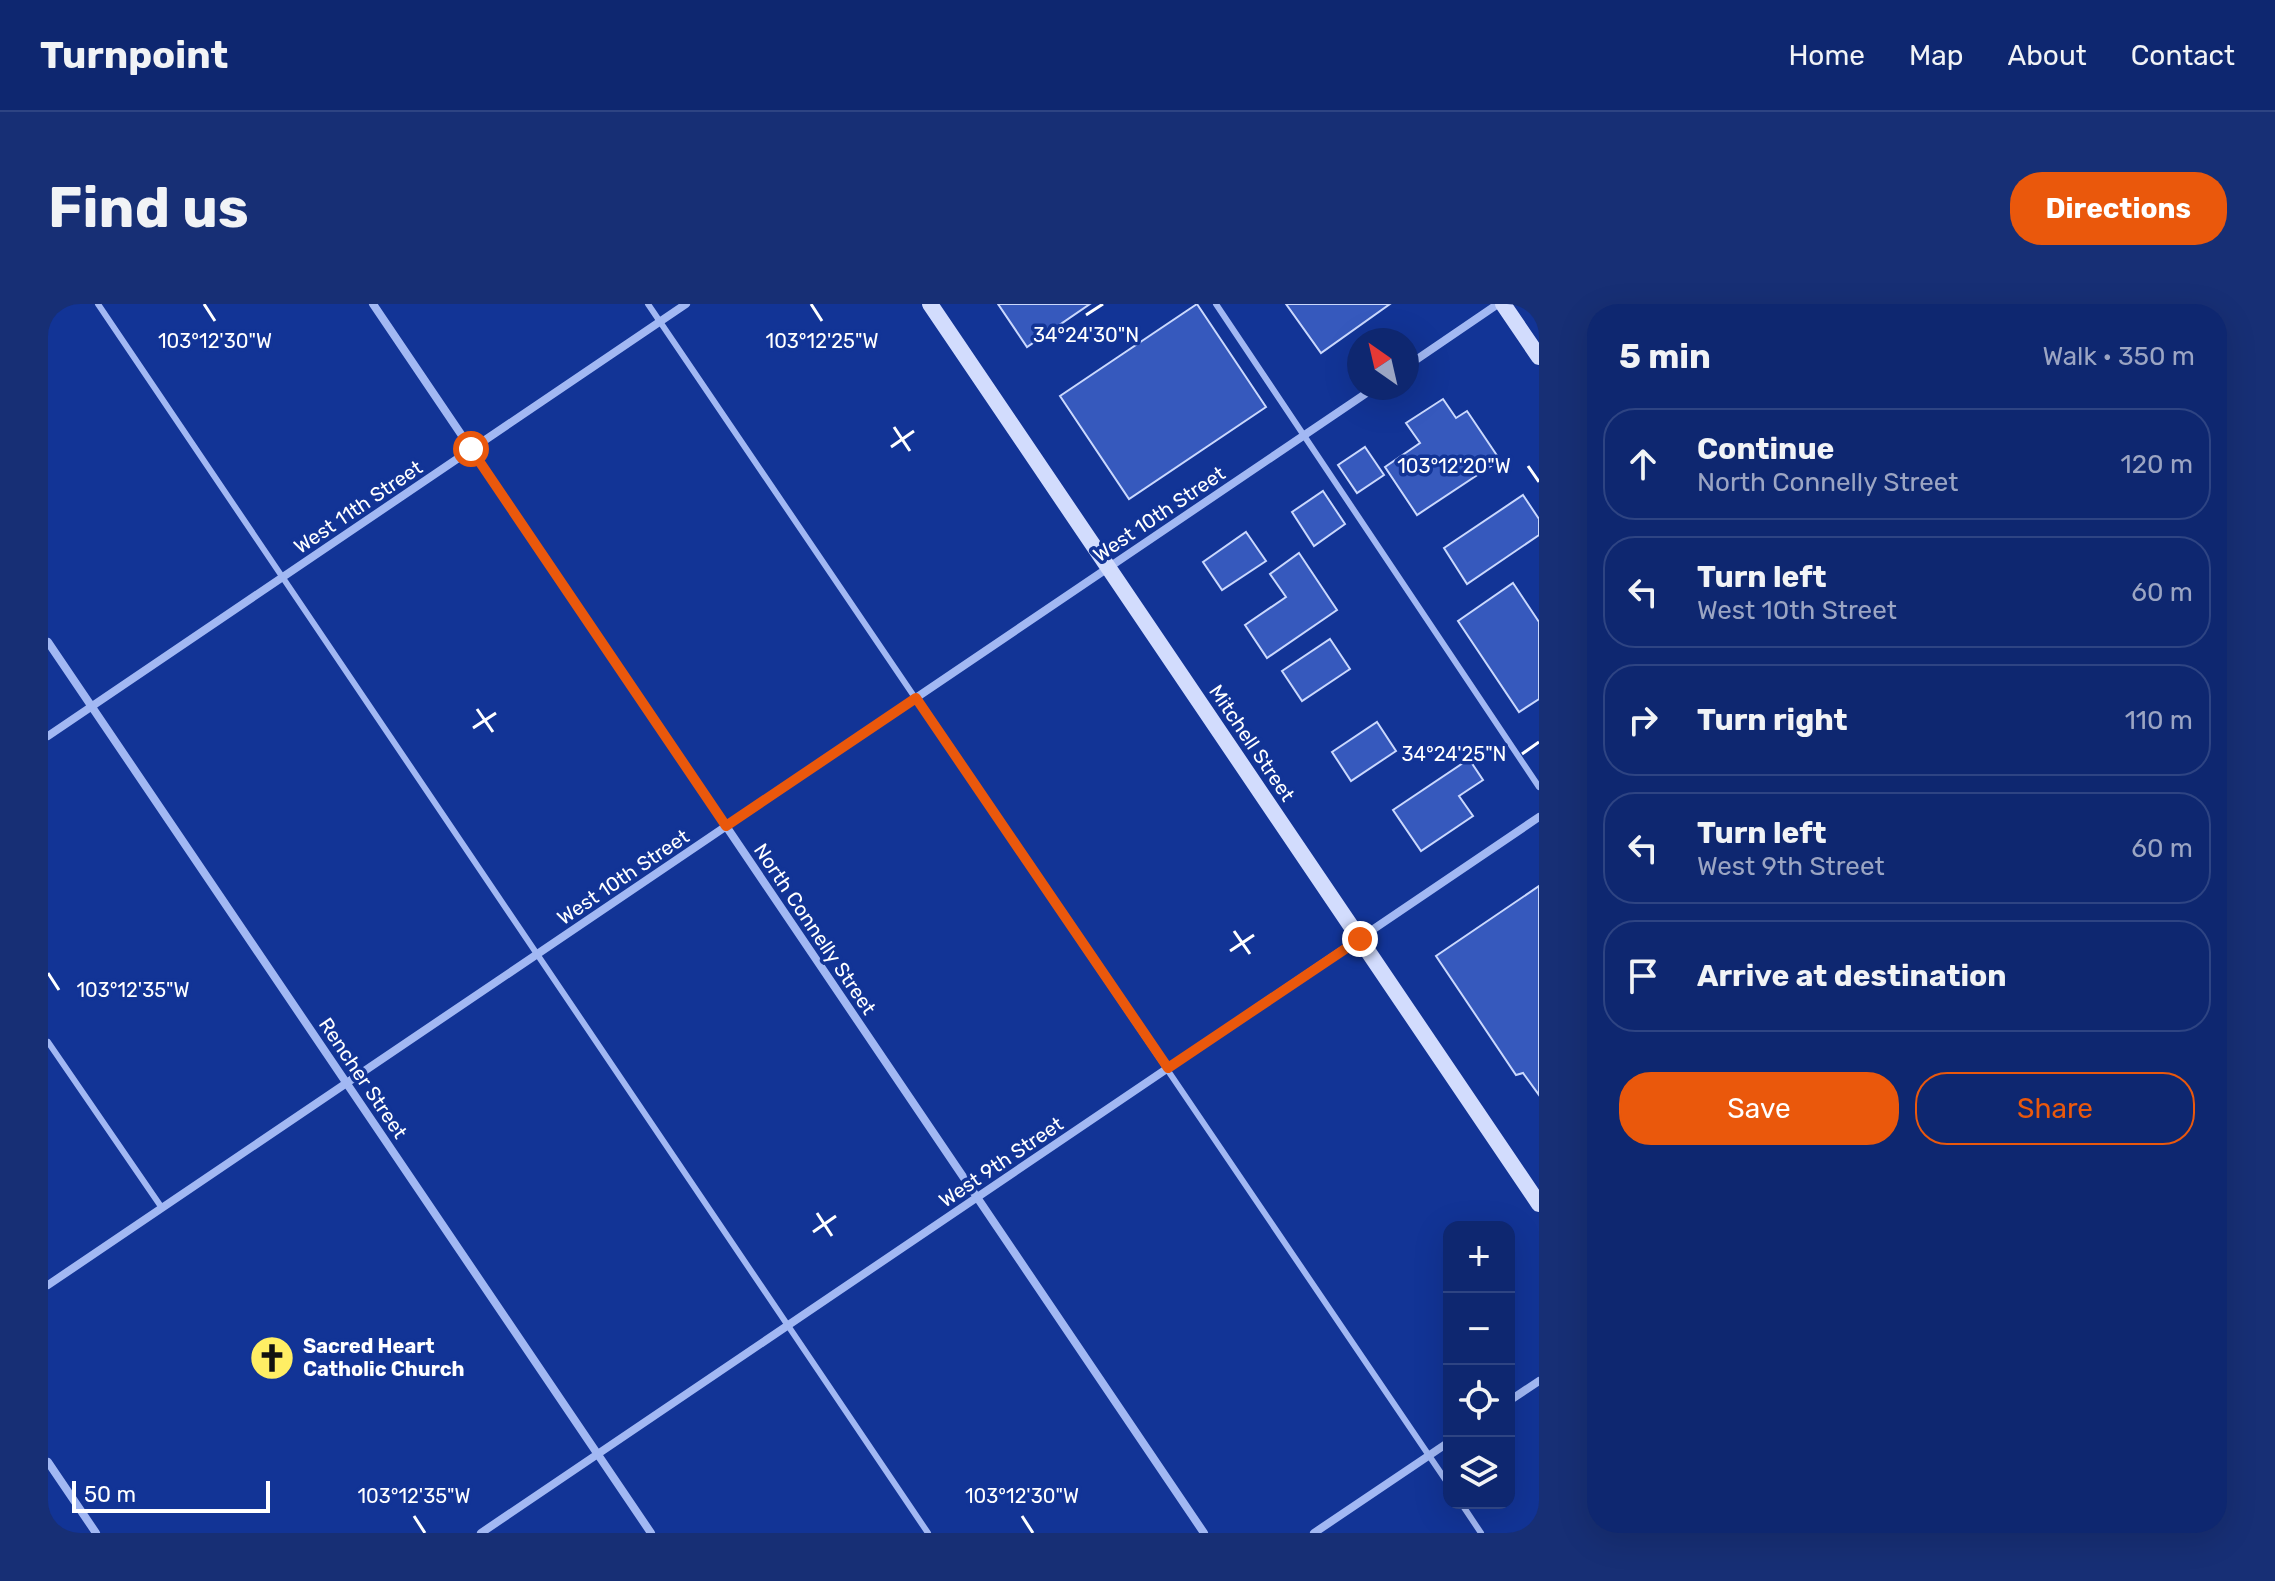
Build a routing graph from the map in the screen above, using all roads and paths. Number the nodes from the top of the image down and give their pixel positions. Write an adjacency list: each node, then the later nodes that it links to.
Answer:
1 (98, 304): 15 (lane)
2 (373, 304): 13 (street, North Connelly Street)
3 (648, 304): 8 (lane)
4 (686, 304): 8 (street, West 11th Street)
5 (930, 304): 14 (street, Mitchell Street)
6 (1216, 304): 12 (lane)
7 (1500, 304): 9 (street); 10 (street)
8 (660, 322): 13 (street, West 11th Street); 17 (lane)
9 (1539, 357)
10 (1419, 358)
11 (1356, 400): 12 (street, West 10th Street)
12 (1305, 434): 14 (street, West 10th Street); 20 (lane)
13 (471, 449): 15 (street, West 11th Street); 22 (street, North Connelly Street)
14 (1109, 567): 17 (street, West 10th Street); 23 (street, Mitchell Street)
15 (281, 578): 18 (street, West 11th Street); 24 (lane)
16 (48, 642): 18 (street, Rencher Street)
17 (916, 698): 22 (street, West 10th Street); 26 (lane)
18 (92, 706): 19 (street, West 11th Street); 27 (street, Rencher Street)
19 (48, 736)
20 (1539, 787)
21 (1539, 817): 23 (street, West 9th Street)
22 (726, 826): 24 (street, West 10th Street); 28 (street, North Connelly Street)
23 (1360, 939): 26 (street, West 9th Street); 29 (street, Mitchell Street)
24 (537, 954): 27 (street, West 10th Street); 32 (lane)
25 (48, 1042): 30 (lane)
26 (1168, 1068): 28 (street, West 9th Street); 37 (lane)
27 (347, 1083): 30 (street, West 10th Street); 36 (street, Rencher Street)
28 (977, 1198): 32 (street, West 9th Street); 45 (street, North Connelly Street)
29 (1539, 1204)
30 (162, 1208): 31 (street, West 10th Street)
31 (48, 1285)
32 (789, 1324): 36 (street, West 9th Street); 44 (lane)
33 (1539, 1381): 34 (street)
34 (1515, 1397)
35 (1443, 1446): 37 (street)
36 (598, 1454): 42 (street, West 9th Street); 43 (street, Rencher Street)
37 (1429, 1455): 39 (lane); 46 (street)
38 (48, 1462): 41 (street)
39 (1443, 1476)
40 (1465, 1509): 47 (lane)
41 (96, 1533)
42 (481, 1533)
43 (651, 1533)
44 (928, 1533)
45 (1204, 1533)
46 (1314, 1533)
47 (1481, 1533)

